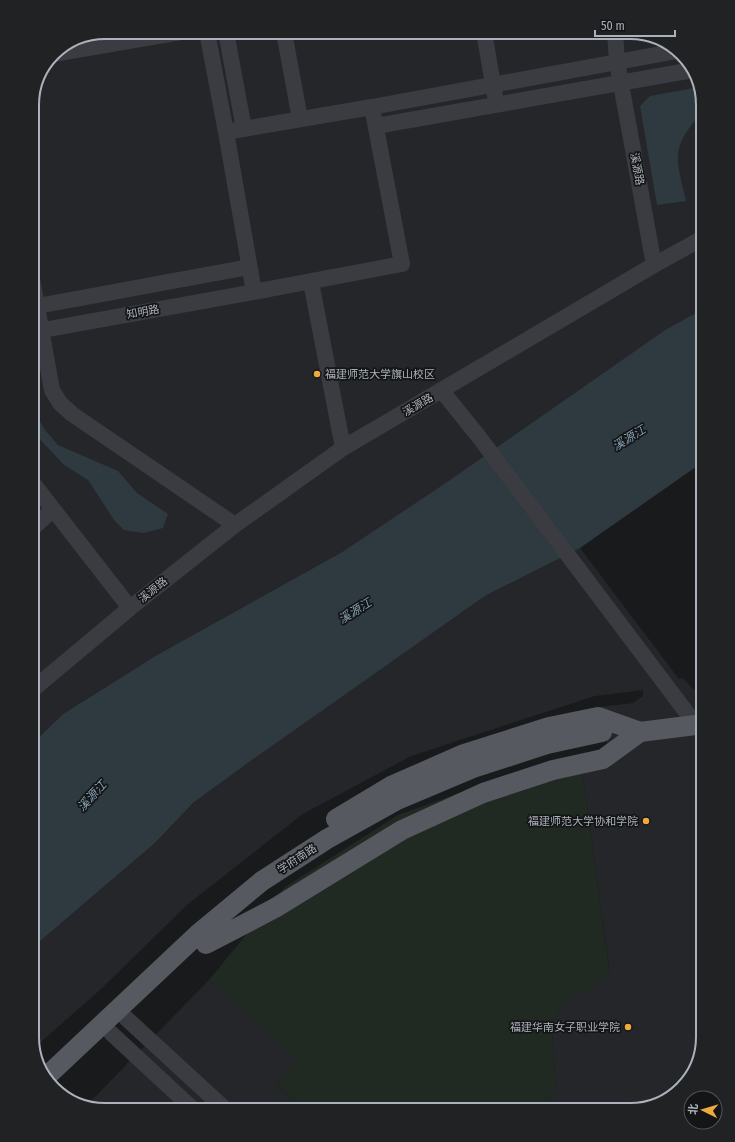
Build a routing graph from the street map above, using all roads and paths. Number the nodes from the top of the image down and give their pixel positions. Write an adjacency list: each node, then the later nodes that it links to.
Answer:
1 (140, 39): 7 (street)
2 (208, 39): 18 (street)
3 (227, 39): 17 (street)
4 (285, 39): 15 (street)
5 (485, 39): 12 (street)
6 (615, 39): 9 (street, 溪源路)
7 (66, 52)
8 (670, 52): 9 (street)
9 (617, 62): 11 (street, 溪源路); 12 (street)
10 (687, 71): 11 (street)
11 (620, 83): 13 (street); 20 (street, 溪源路)
12 (493, 85): 13 (street); 14 (street)
13 (497, 103): 16 (street)
14 (372, 107): 15 (street); 16 (street)
15 (300, 120): 17 (street)
16 (376, 126): 22 (street, 知明路)
17 (244, 129): 18 (street)
18 (226, 132): 21 (street)
19 (696, 242): 20 (street)
20 (654, 265): 27 (street, 溪源路)
21 (249, 267): 23 (street); 24 (street)
22 (311, 282): 23 (street, 知明路); 28 (street)
23 (254, 292): 25 (street, 知明路)
24 (39, 306)
25 (39, 331)
26 (39, 339): 32 (street)
27 (442, 391): 28 (street, 溪源路); 35 (street)
28 (343, 448): 32 (street, 溪源路)
29 (39, 492): 30 (street)
30 (52, 510): 31 (street); 33 (street)
31 (39, 522)
32 (234, 525): 33 (street, 溪源路)
33 (130, 608): 34 (street, 溪源路)
34 (39, 684)
35 (696, 719)
36 (696, 725): 37 (main road)
37 (640, 732): 38 (main road); 39 (main road)
38 (262, 881): 39 (main road, 学府南路); 42 (main road, 学府南路)
39 (206, 944): 40 (main road, 学府南路)
40 (126, 1018): 41 (main road, 学府南路); 45 (street)
41 (111, 1032): 43 (main road, 学府南路); 44 (street)
42 (50, 1073)
43 (57, 1083)
44 (187, 1103)
45 (218, 1103)

